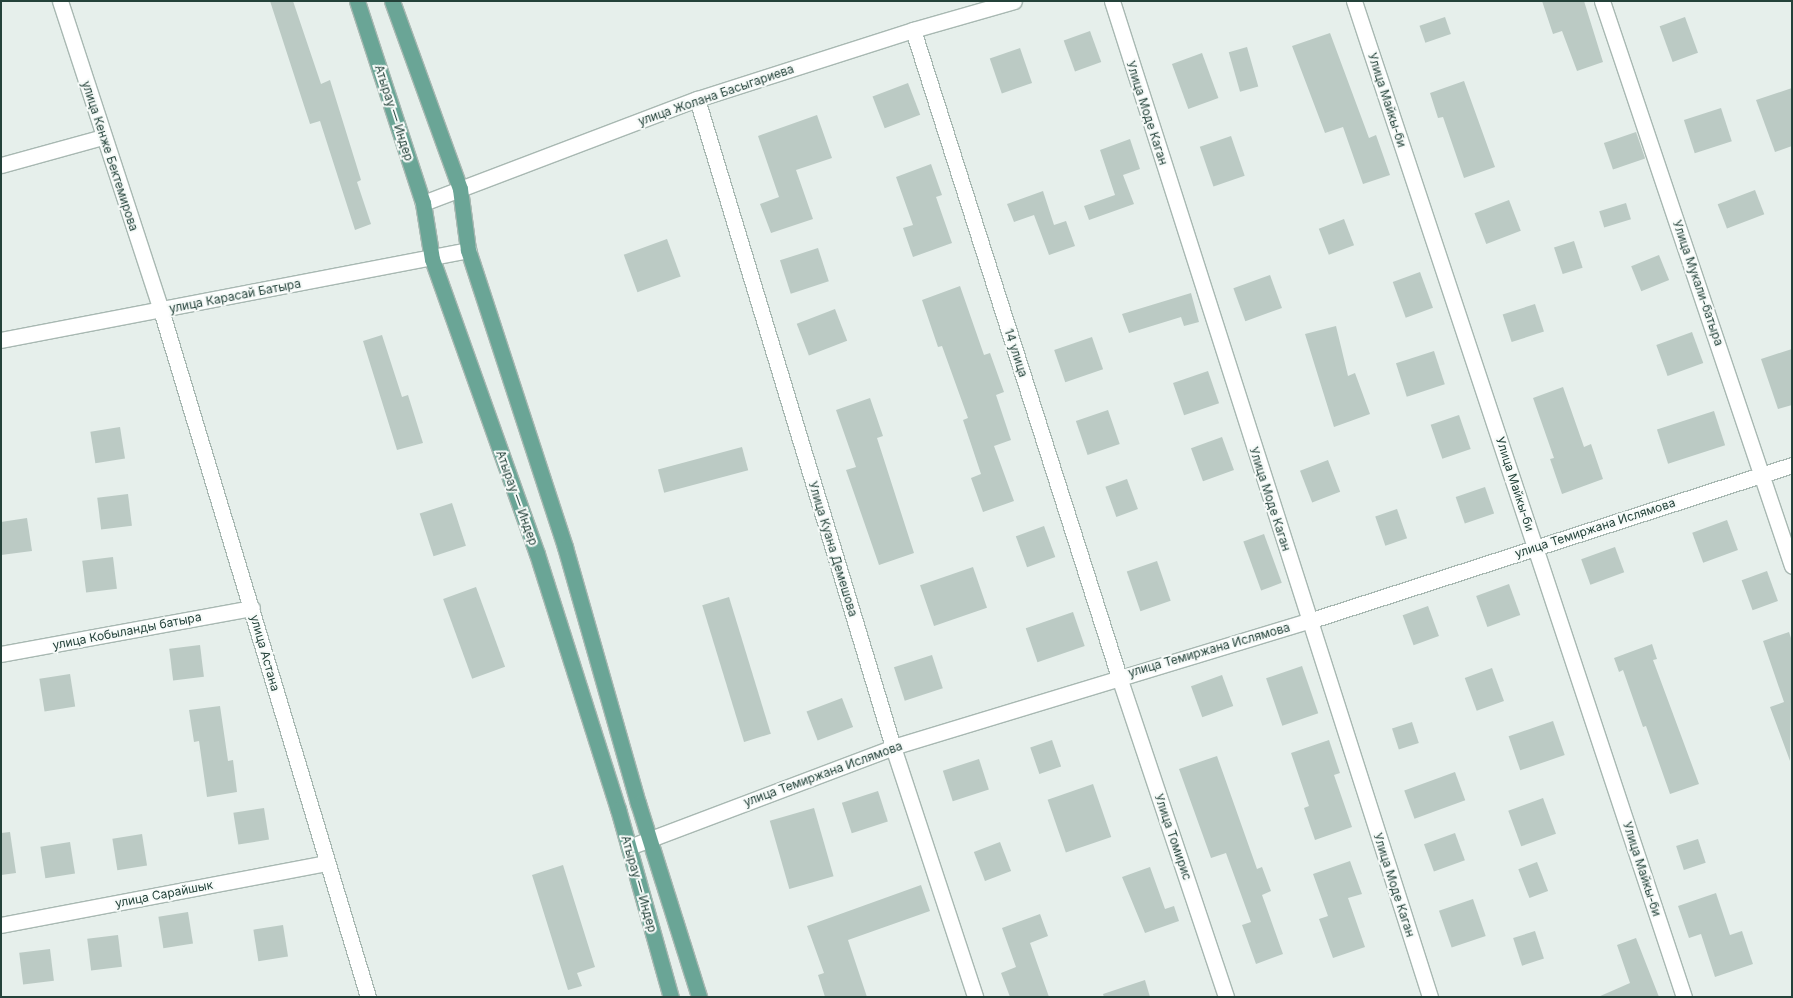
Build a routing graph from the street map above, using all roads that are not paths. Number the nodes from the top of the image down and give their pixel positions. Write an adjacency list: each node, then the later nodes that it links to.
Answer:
1 (60, 1): 10 (street, улица Кенже Бектемирова)
2 (357, 1): 13 (main road, Атырау — Индер)
3 (392, 1): 12 (main road, Атырау — Индер)
4 (1014, 1): 8 (street, улица Жолана Басыгариева)
5 (1112, 1): 23 (street, Улица Моде Каган)
6 (1354, 1): 20 (street, Улица Майкы-би)
7 (1602, 1): 19 (street, Улица Мукали-батыра)
8 (913, 30): 9 (street, улица Жолана Басыгариева); 25 (street, 14 улица)
9 (697, 99): 12 (street, улица Жолана Басыгариева); 26 (street, Улица Куана Демешова)
10 (103, 137): 11 (street); 16 (street, улица Кенже Бектемирова)
11 (1, 165)
12 (460, 189): 13 (street, улица Жолана Басыгариева); 14 (main road, Атырау — Индер)
13 (423, 203): 15 (main road, Атырау — Индер)
14 (468, 250): 15 (street, улица Карасай Батыра); 27 (main road, Атырау — Индер)
15 (432, 259): 16 (street, улица Карасай Батыра); 28 (main road, Атырау — Индер)
16 (162, 310): 17 (street, улица Карасай Батыра); 22 (street, улица Астана)
17 (1, 340)
18 (1792, 465): 19 (street, улица Темиржана Ислямова)
19 (1763, 474): 20 (street, улица Темиржана Ислямова); 21 (street, Улица Мукали-батыра)
20 (1536, 547): 23 (street, улица Темиржана Ислямова); 37 (street, Улица Майкы-би)
21 (1792, 566)
22 (252, 608): 24 (street, улица Кобыланды батыра); 29 (street, улица Астана)
23 (1309, 621): 25 (street, улица Темиржана Ислямова); 36 (street, Улица Моде Каган)
24 (1, 654)
25 (1119, 677): 26 (street, улица Темиржана Ислямова); 35 (street, Улица Томирис)
26 (893, 747): 27 (street, улица Темиржана Ислямова); 34 (street, Улица Куана Демешова)
27 (650, 839): 28 (street, улица Темиржана Ислямова); 33 (main road, Атырау — Индер)
28 (630, 847): 32 (main road, Атырау — Индер)
29 (326, 863): 30 (street, улица Сарайшык); 31 (street, улица Астана)
30 (1, 924)
31 (368, 997)
32 (670, 997)
33 (699, 997)
34 (975, 997)
35 (1226, 997)
36 (1430, 997)
37 (1684, 997)

